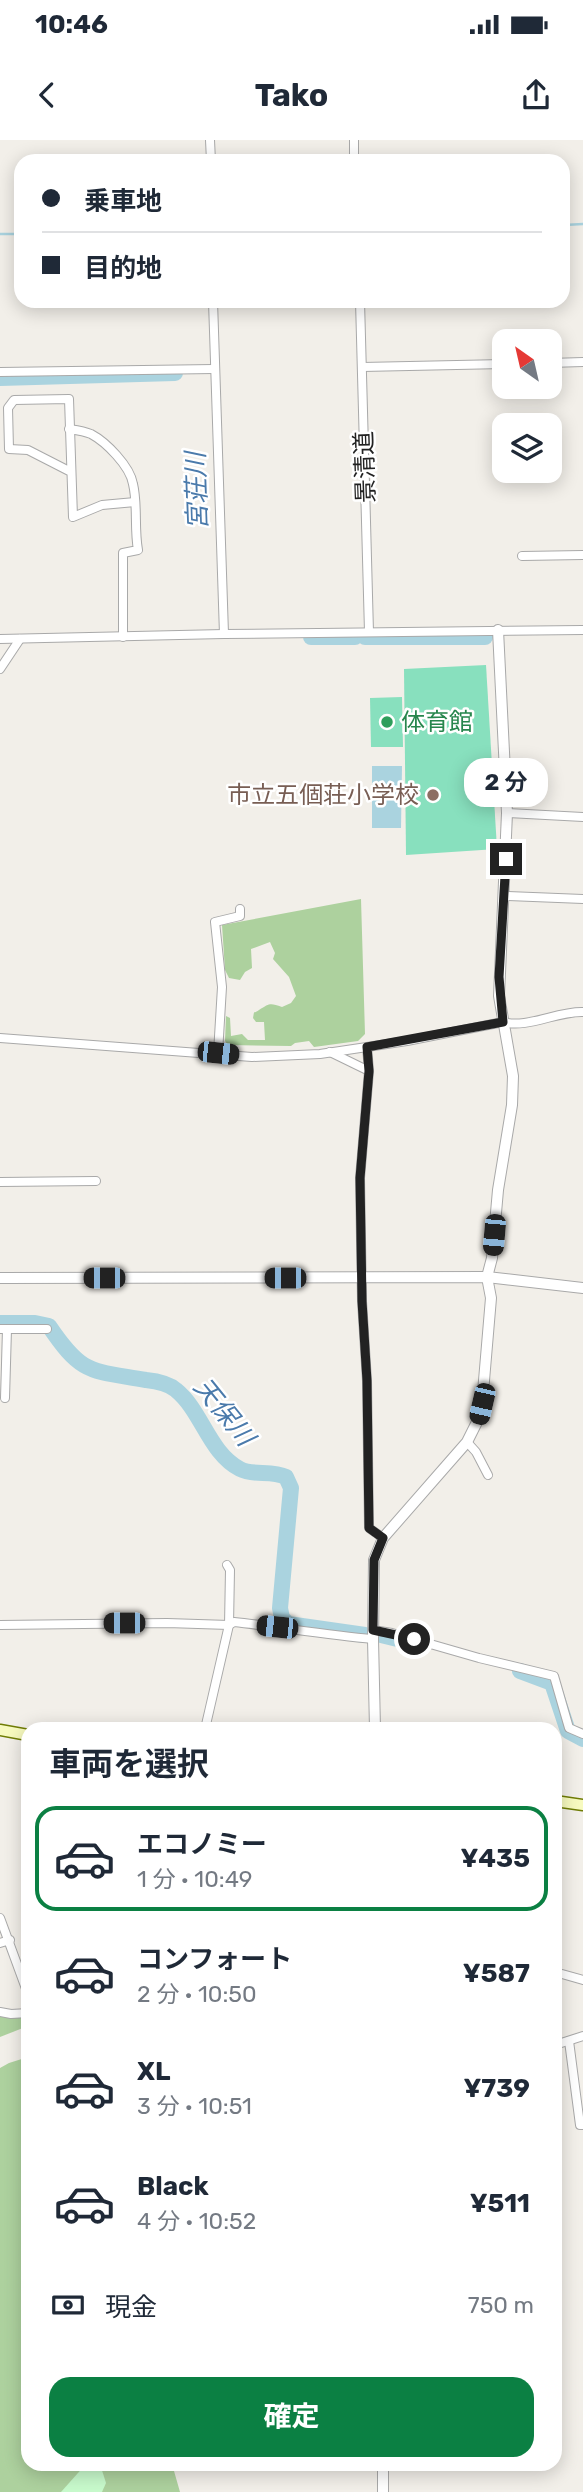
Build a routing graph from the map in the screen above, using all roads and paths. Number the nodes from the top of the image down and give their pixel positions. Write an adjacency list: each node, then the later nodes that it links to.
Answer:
1 (213, 308): 7 (street)
2 (359, 308): 6 (street, 景清道)
3 (583, 362): 4 (street)
4 (562, 363)
5 (492, 364): 6 (street)
6 (362, 366): 16 (street, 景清道)
7 (214, 369): 8 (street); 17 (street)
8 (0, 372)
9 (69, 429): 10 (street); 10 (street); 11 (street)
10 (71, 472): 11 (street)
11 (135, 502): 18 (street)
12 (583, 555): 13 (street)
13 (522, 556)
14 (498, 630): 15 (street); 16 (street); 22 (street)
15 (583, 630)
16 (369, 632): 17 (street)
17 (224, 634): 18 (street)
18 (123, 636): 20 (street)
19 (0, 639): 20 (street)
20 (20, 639): 21 (street)
21 (0, 669)
22 (507, 813): 23 (street); 24 (street)
23 (583, 817)
24 (505, 897): 25 (street); 28 (street)
25 (583, 899)
26 (240, 909): 32 (street)
27 (583, 1012): 28 (street)
28 (503, 1022): 30 (street); 36 (street)
29 (0, 1038): 32 (street)
30 (367, 1047): 31 (street); 33 (street)
31 (329, 1052): 32 (street); 33 (street)
32 (218, 1053)
33 (369, 1071): 38 (street)
34 (96, 1181): 35 (street)
35 (0, 1182)
36 (487, 1277): 38 (street); 39 (street); 44 (street)
37 (0, 1278): 38 (street)
38 (362, 1278): 46 (street)
39 (583, 1288)
40 (3, 1329): 41 (street); 42 (street)
41 (47, 1329)
42 (3, 1375): 43 (street)
43 (5, 1398)
44 (467, 1442): 45 (street); 46 (street)
45 (488, 1475)
46 (383, 1538): 50 (street)
47 (227, 1564): 49 (street)
48 (0, 1625): 49 (street)
49 (229, 1625): 50 (street); 51 (street)
50 (373, 1635): 52 (street); 55 (street)
51 (207, 1722)
52 (375, 1722)
53 (0, 1730): 54 (main road)
54 (21, 1734)
55 (583, 1734)
56 (562, 1802): 57 (main road)
57 (583, 1805)
58 (0, 1917): 59 (street)
59 (10, 1941): 60 (street); 61 (street)
60 (0, 1943)
61 (21, 1973)
62 (562, 1974): 63 (street)
63 (583, 1980)
64 (0, 2012): 65 (street)
65 (21, 2013)
66 (583, 2036): 67 (street)
67 (569, 2041): 68 (street); 69 (street)
68 (562, 2043)
69 (583, 2125)
70 (383, 2471): 71 (street)
71 (383, 2492)

